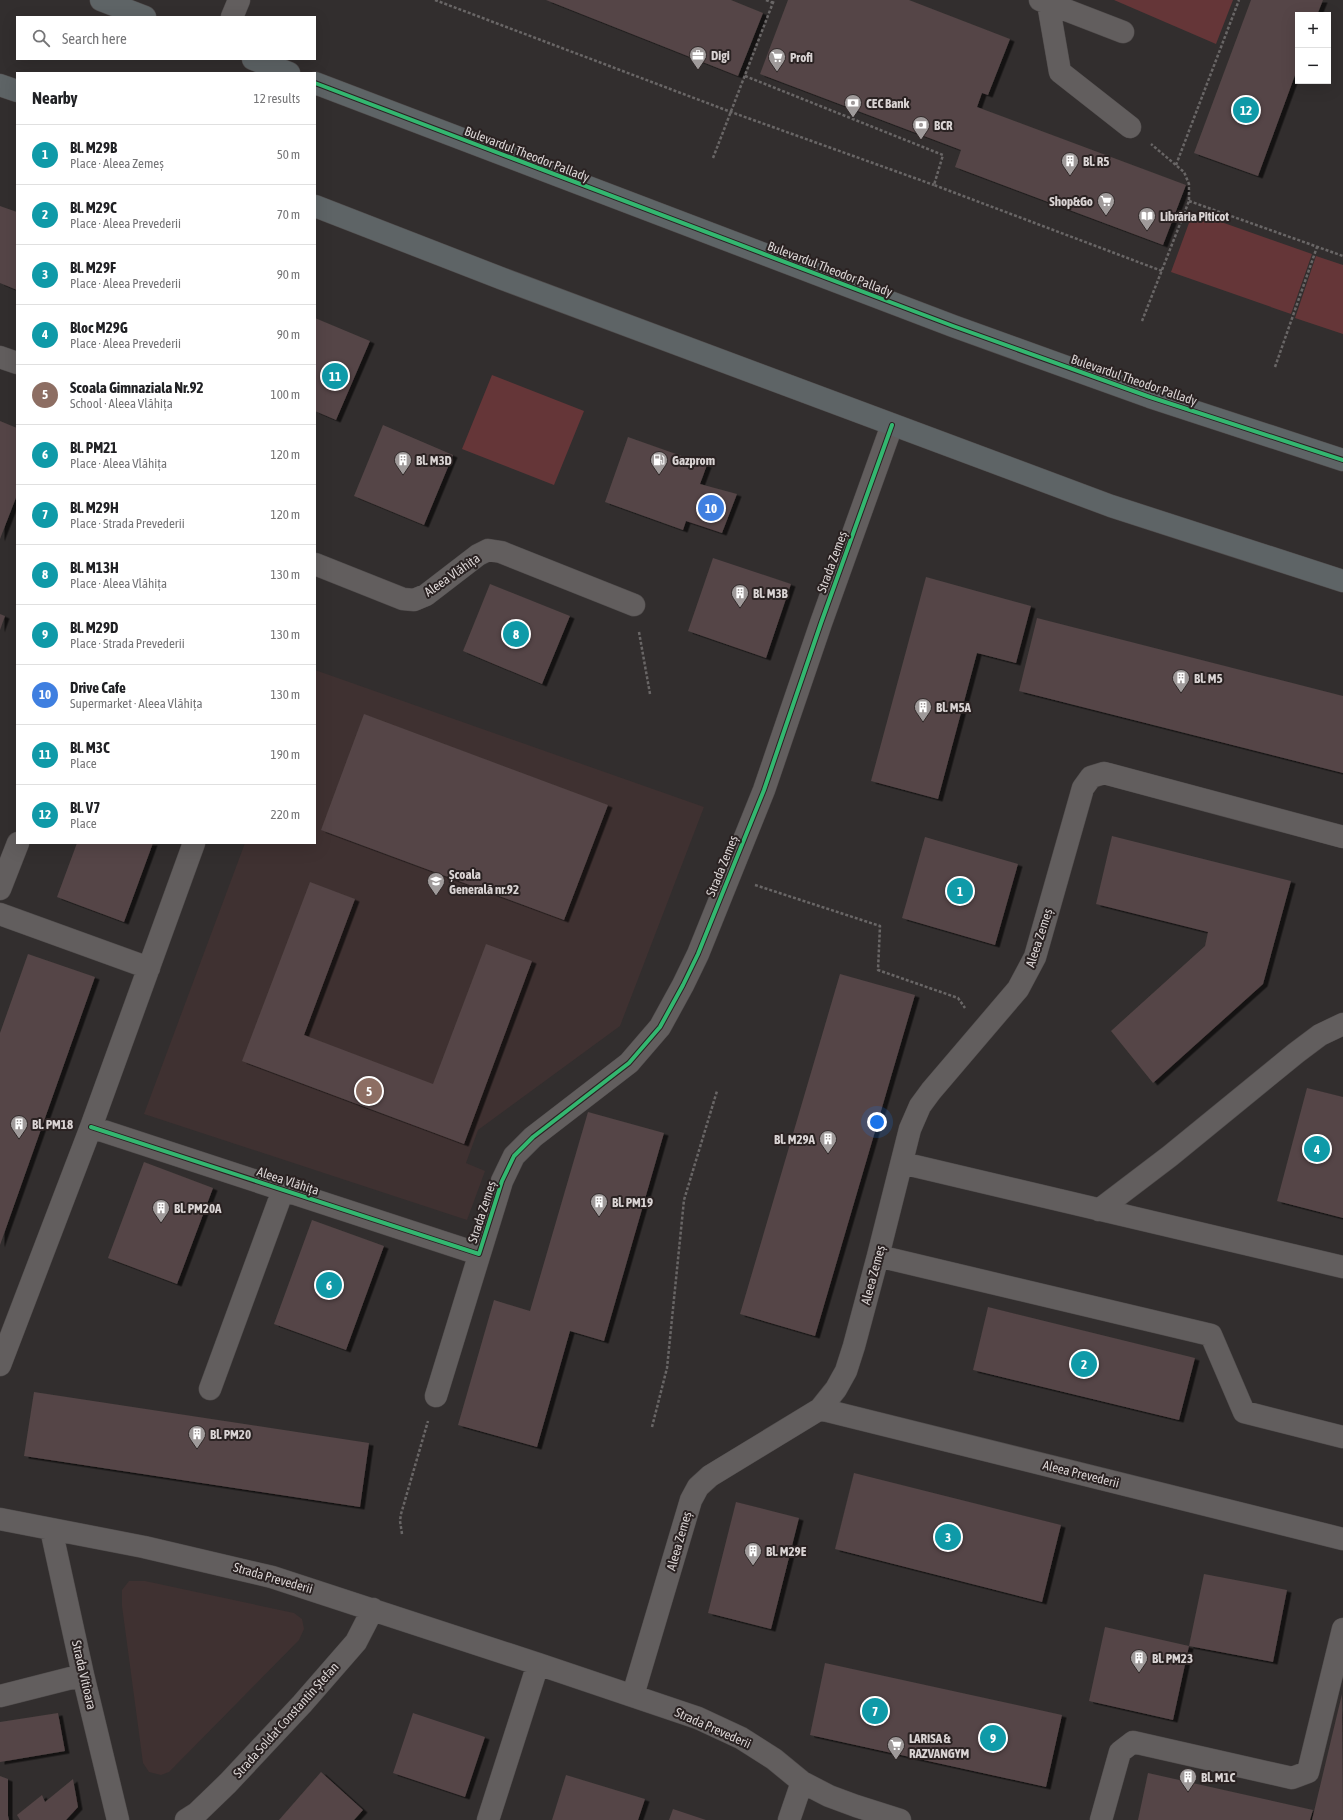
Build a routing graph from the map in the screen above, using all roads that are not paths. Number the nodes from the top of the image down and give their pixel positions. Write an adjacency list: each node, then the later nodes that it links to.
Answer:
1 (101, 0): 4 (main road)
2 (239, 0): 5 (street)
3 (1044, 1): 6 (street); 12 (street)
4 (142, 16)
5 (232, 16)
6 (1123, 32)
7 (256, 60): 8 (main road)
8 (286, 72)
9 (316, 83): 17 (main road, Bulevardul Theodor Pallady)
10 (0, 85): 11 (main road)
11 (16, 91)
12 (1130, 127)
13 (316, 206): 16 (main road)
14 (0, 356): 15 (street)
15 (16, 363)
16 (892, 426): 19 (main road); 32 (street, Strada Zemeș)
17 (1343, 460)
18 (316, 564): 20 (street, Aleea Vlăhița)
19 (1343, 580)
20 (634, 605)
21 (1343, 836): 29 (street, Aleea Zemeș)
22 (18, 844): 24 (street)
23 (194, 844): 26 (street)
24 (0, 888)
25 (0, 914): 26 (street)
26 (149, 968): 28 (street)
27 (1343, 1024): 31 (street)
28 (91, 1127): 30 (street, Aleea Vlăhița); 35 (street)
29 (902, 1163): 31 (street); 33 (street, Aleea Zemeș)
30 (284, 1190): 32 (street, Aleea Vlăhița); 36 (street)
31 (1099, 1210): 34 (street)
32 (479, 1254): 37 (street, Strada Zemeș)
33 (878, 1256): 38 (street, Aleea Zemeș); 39 (street)
34 (1343, 1267)
35 (0, 1365)
36 (210, 1389)
37 (436, 1396)
38 (820, 1409): 42 (street, Aleea Prevederii); 47 (street, Aleea Zemeș)
39 (1343, 1437)
40 (0, 1519): 41 (street, Strada Prevederii)
41 (51, 1529): 43 (street, Strada Prevederii); 46 (street, Strada Vitioara)
42 (1343, 1539)
43 (373, 1609): 45 (street, Strada Prevederii); 51 (street, Strada Soldat Constantin Ștefan)
44 (1343, 1630): 55 (street)
45 (538, 1664): 47 (street, Strada Prevederii); 52 (street)
46 (83, 1675): 48 (street); 50 (street, Strada Vitioara)
47 (633, 1695): 49 (street, Strada Prevederii)
48 (0, 1696)
49 (802, 1782): 53 (street); 54 (street, Strada Prevederii)
50 (118, 1820)
51 (186, 1820)
52 (488, 1820)
53 (789, 1820)
54 (900, 1820)
55 (1102, 1820)

